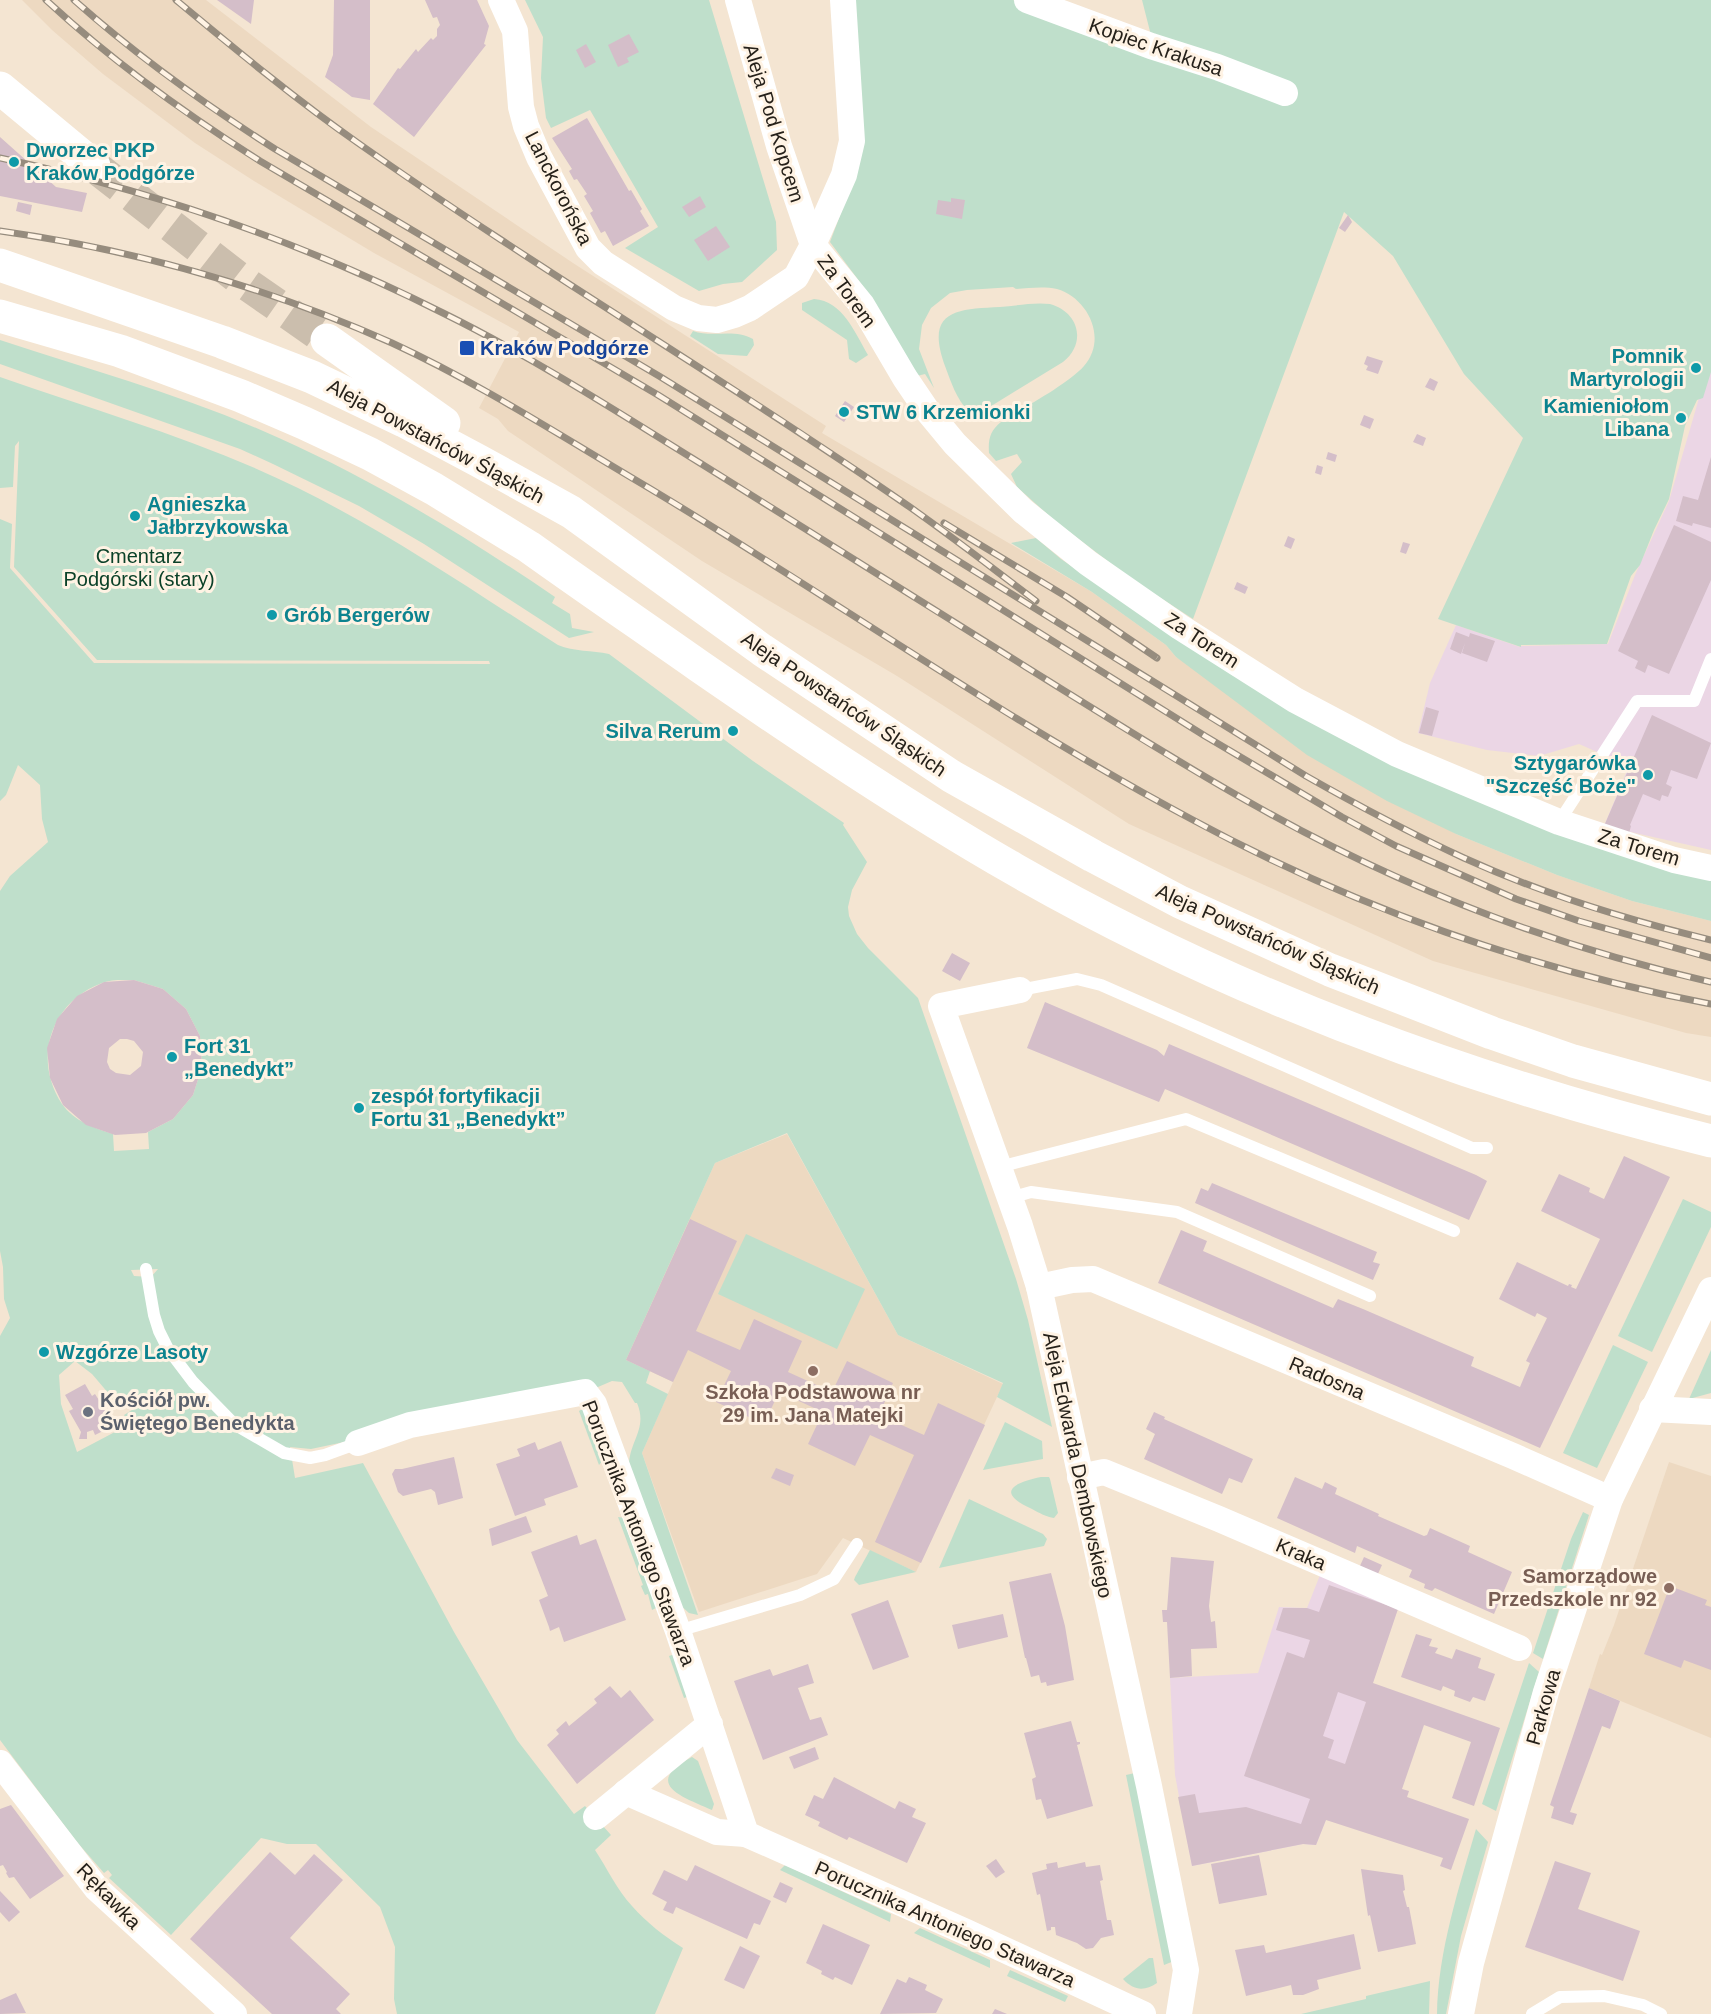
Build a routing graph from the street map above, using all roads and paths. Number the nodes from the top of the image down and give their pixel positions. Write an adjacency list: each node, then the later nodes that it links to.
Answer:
1 (501, 0): 8 (street, Lanckorońska)
2 (738, 0): 8 (street, Aleja Pod Kopcem)
3 (843, 0): 8 (street, Lanckorońska)
4 (1027, 0): 6 (street, Kopiec Krakusa)
5 (0, 88): 7 (main road)
6 (1285, 93)
7 (94, 166)
8 (813, 245): 14 (street, Za Torem)
9 (0, 265): 12 (main road, Aleja Powstańców Śląskich)
10 (0, 316): 18 (main road)
11 (327, 340): 12 (main road)
12 (571, 512): 17 (main road, Aleja Powstańców Śląskich)
13 (1711, 659): 14 (lane)
14 (1559, 822): 15 (street, Za Torem)
15 (1711, 868)
16 (1020, 990): 19 (lane); 20 (street, Aleja Edwarda Dembowskiego)
17 (1711, 1099)
18 (1711, 1141)
19 (1487, 1148)
20 (999, 1167): 21 (street, Aleja Edwarda Dembowskiego); 22 (lane)
21 (1010, 1198): 24 (street, Aleja Edwarda Dembowskiego); 26 (lane)
22 (1454, 1231)
23 (146, 1269): 29 (lane)
24 (1039, 1287): 30 (street, Aleja Edwarda Dembowskiego); 31 (street, Radosna)
25 (1711, 1290): 27 (street, Parkowa)
26 (1370, 1296)
27 (1652, 1409): 28 (street); 31 (street, Parkowa)
28 (1711, 1412)
29 (358, 1443): 33 (street, Porucznika Antoniego Stawarza)
30 (1080, 1477): 34 (street, Kraka); 42 (street, Aleja Edwarda Dembowskiego)
31 (1610, 1499): 43 (street, Parkowa)
32 (857, 1544): 33 (lane)
33 (678, 1631): 35 (street, Porucznika Antoniego Stawarza)
34 (1519, 1648)
35 (710, 1724): 37 (street); 39 (street, Porucznika Antoniego Stawarza)
36 (0, 1763): 40 (street, Rękawka)
37 (626, 1792): 38 (street); 39 (street, Porucznika Antoniego Stawarza)
38 (596, 1817)
39 (746, 1834): 41 (street, Porucznika Antoniego Stawarza)
40 (234, 2014)
41 (1143, 2014)
42 (1179, 2014)
43 (1461, 2014)
44 (1532, 2014): 45 (lane)
45 (1661, 2014)

